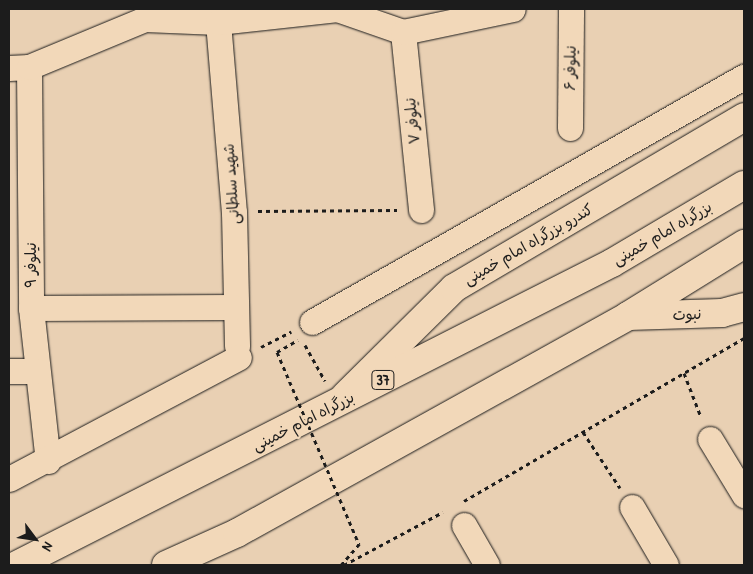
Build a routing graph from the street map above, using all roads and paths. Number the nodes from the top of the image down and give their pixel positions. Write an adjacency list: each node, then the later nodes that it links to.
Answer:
1 (337, 9): 6 (street); 7 (street)
2 (512, 9): 5 (street)
3 (571, 9): 11 (street, نیلوفر ۶)
4 (144, 14): 6 (street); 8 (street)
5 (477, 14): 7 (street)
6 (218, 22): 14 (street, شهید سلطانی)
7 (403, 32): 13 (street, نیلوفر ۷)
8 (19, 68): 18 (street, نیلوفر ۹)
9 (744, 77): 20 (street)
10 (744, 117): 26 (main road, کندرو بزرگراه امام خمینی)
11 (570, 128)
12 (744, 185): 26 (main road, بزرگراه امام خمینی / 37)
13 (421, 210): 14 (path)
14 (234, 212): 16 (street, شهید سلطانی)
15 (744, 244): 19 (main road)
16 (233, 306): 18 (street); 22 (street, شهید سلطانی)
17 (744, 306): 19 (main road, نبوت)
18 (31, 308): 24 (street, نیلوفر ۹)
19 (628, 316): 35 (main road)
20 (312, 322): 22 (path)
21 (744, 338): 25 (path)
22 (238, 352): 29 (street)
23 (9, 371): 24 (street)
24 (38, 371): 29 (street, نیلوفر ۹)
25 (684, 374): 27 (path); 28 (path)
26 (337, 404): 34 (main road, بزرگراه امام خمینی / 37); 36 (path, bridge)
27 (583, 432): 32 (path); 33 (path)
28 (710, 439): 31 (street)
29 (48, 461): 30 (street)
30 (9, 479)
31 (744, 494)
32 (632, 507): 38 (street)
33 (457, 513): 36 (path); 37 (street)
34 (17, 565)
35 (166, 565)
36 (343, 565)
37 (487, 565)
38 (666, 565)

